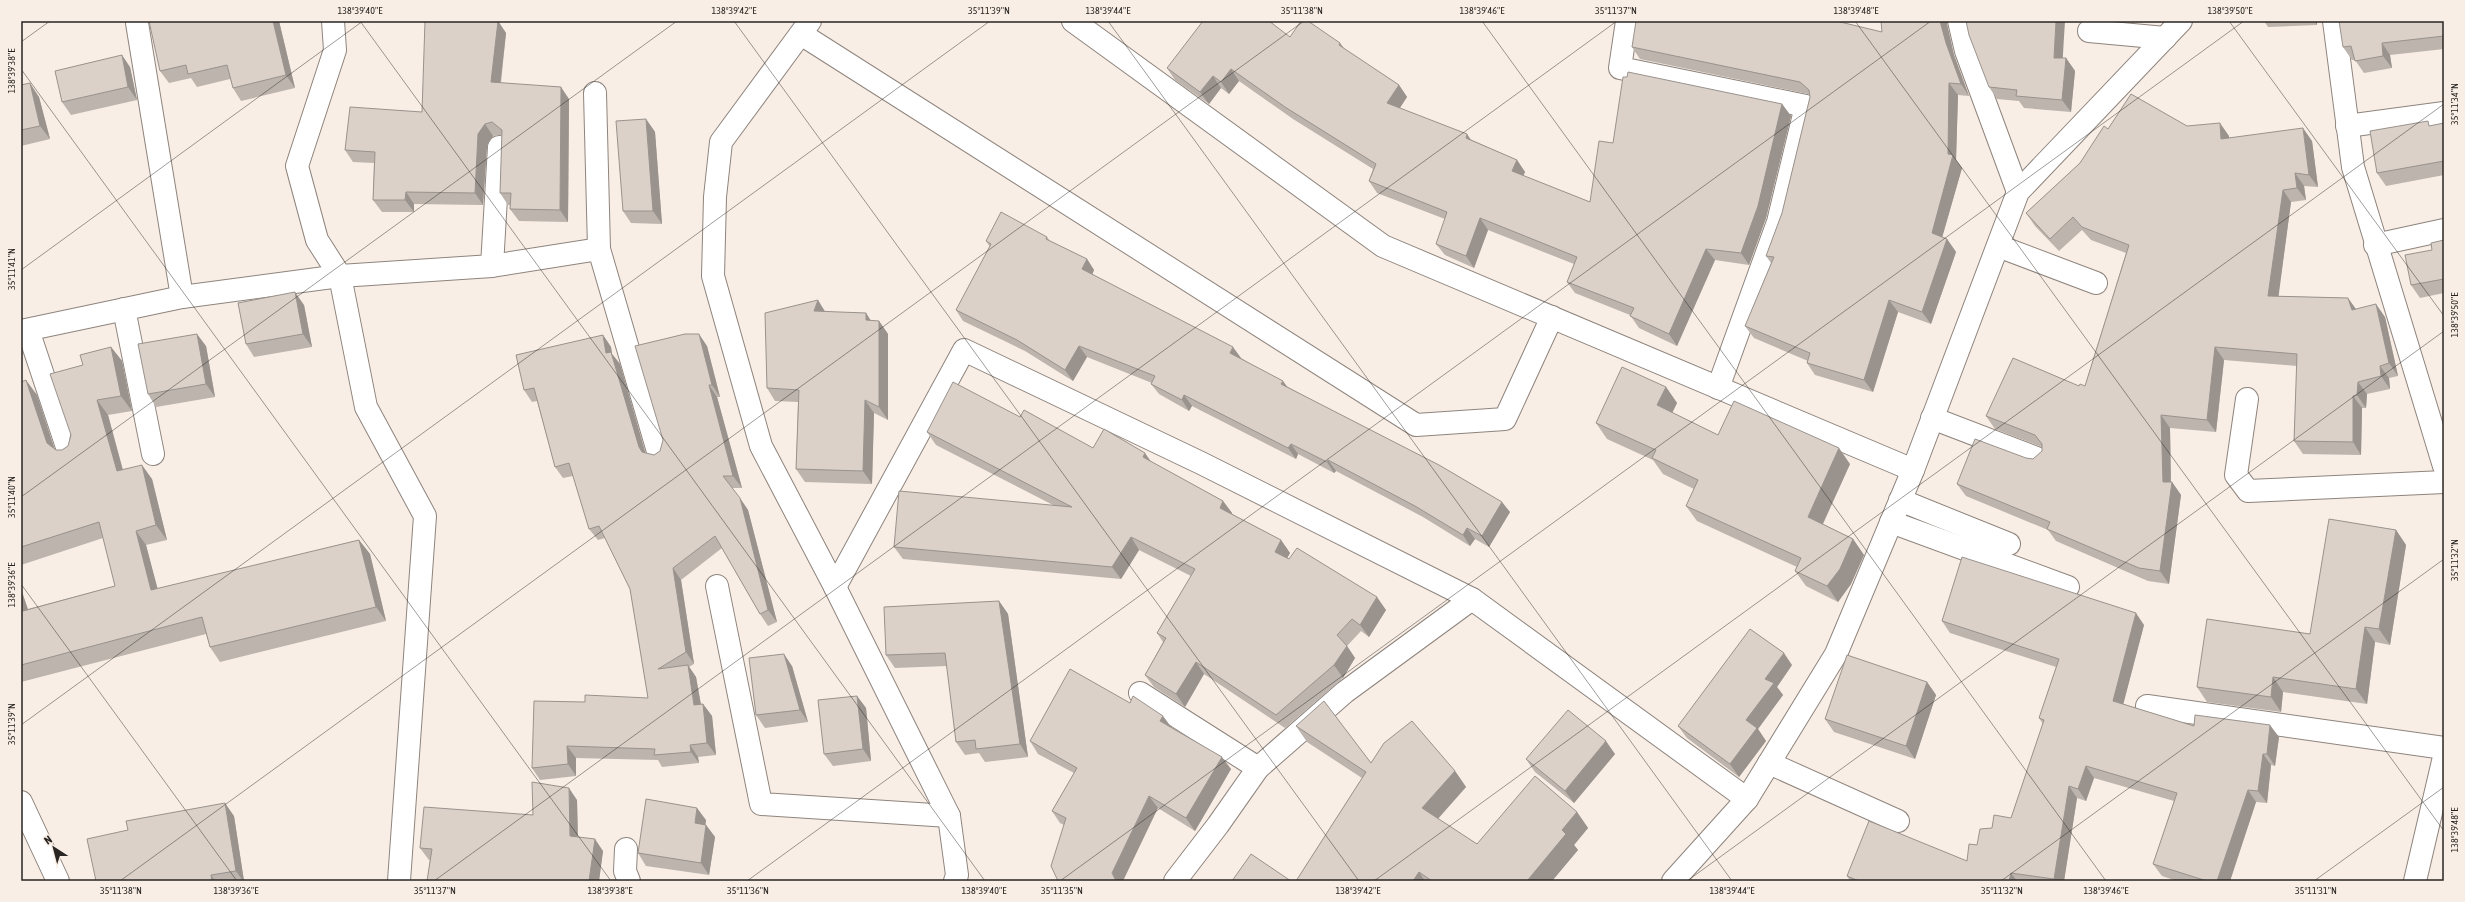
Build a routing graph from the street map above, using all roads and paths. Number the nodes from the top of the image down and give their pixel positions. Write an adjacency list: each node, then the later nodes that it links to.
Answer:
1 (332, 21): 21 (street)
2 (1073, 21): 25 (street)
3 (1627, 21): 27 (street)
4 (1959, 21): 15 (street)
5 (2181, 21): 10 (street)
6 (2334, 21): 13 (street)
7 (137, 23): 23 (street)
8 (806, 27): 25 (street); 41 (street)
9 (2089, 31): 10 (street)
10 (2165, 38): 15 (street)
11 (595, 93): 19 (street)
12 (2444, 113): 13 (street)
13 (2347, 126): 17 (street)
14 (499, 148): 20 (street)
15 (2018, 192): 18 (street)
16 (2444, 230): 17 (street)
17 (2375, 244): 34 (street)
18 (1998, 246): 22 (street); 29 (street)
19 (599, 249): 20 (street); 32 (street)
20 (492, 266): 21 (street)
21 (340, 276): 23 (street); 56 (street)
22 (2096, 283)
23 (182, 297): 24 (street)
24 (124, 309): 26 (street); 31 (street)
25 (1552, 318): 27 (street)
26 (24, 331): 30 (street)
27 (1718, 388): 35 (street)
28 (2247, 399): 36 (street)
29 (1932, 418): 33 (street); 35 (street)
30 (69, 453)
31 (153, 454)
32 (659, 455)
33 (2038, 460)
34 (2444, 466)
35 (1913, 470): 37 (street)
36 (2444, 482)
37 (1900, 500): 38 (street); 39 (street)
38 (1891, 522): 42 (street); 48 (street)
39 (2009, 544)
40 (717, 586): 52 (street)
41 (835, 587): 43 (street); 52 (street)
42 (2068, 587)
43 (1472, 599): 49 (street); 50 (street)
44 (1140, 693): 49 (street)
45 (2148, 706): 46 (street)
46 (2444, 748)
47 (2444, 757): 61 (street)
48 (1769, 763): 50 (street); 53 (street)
49 (1258, 768): 59 (street)
50 (1747, 799): 60 (street)
51 (21, 802): 55 (street)
52 (949, 816): 58 (street)
53 (1898, 821)
54 (626, 849): 57 (street)
55 (58, 881)
56 (399, 881)
57 (629, 881)
58 (955, 881)
59 (1175, 881)
60 (1673, 881)
61 (2415, 881)

